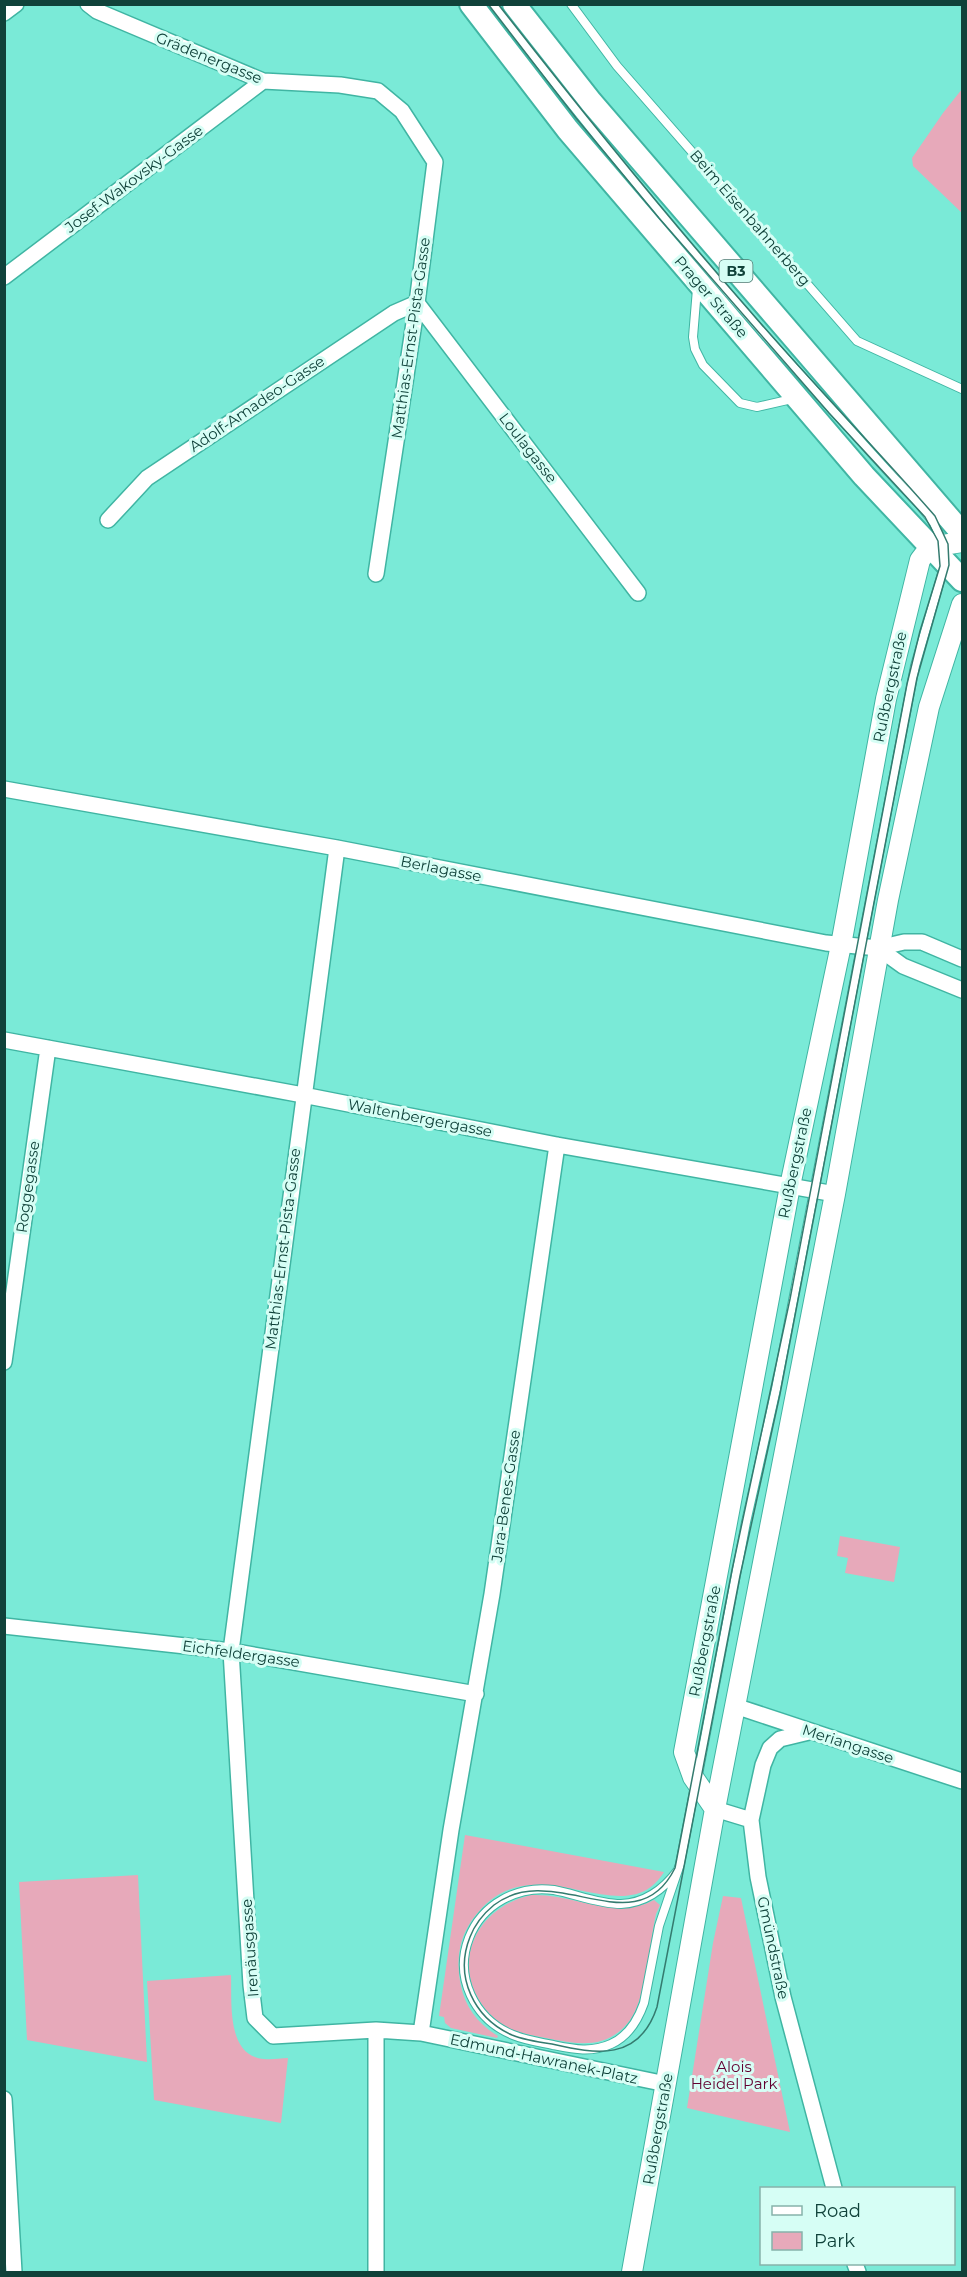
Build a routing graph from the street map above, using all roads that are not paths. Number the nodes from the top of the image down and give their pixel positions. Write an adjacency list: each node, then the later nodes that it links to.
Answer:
1 (16, 4): 7 (street)
2 (88, 4): 8 (street, Grädenergasse)
3 (471, 4): 11 (main road, Prager Straße / B3)
4 (493, 4): 16 (lane)
5 (514, 4): 16 (main road, Prager Straße / B3)
6 (571, 4): 13 (lane, Beim Eisenbahnerberg)
7 (4, 13)
8 (263, 81): 9 (street, Grädenergasse); 10 (street, Josef-Wakovsky-Gasse)
9 (402, 111): 12 (street, Matthias-Ernst-Pista-Gasse)
10 (4, 277)
11 (698, 281): 14 (main road, Prager Straße / B3); 14 (lane)
12 (417, 303): 15 (street, Adolf-Amadeo-Gasse); 17 (street, Matthias-Ernst-Pista-Gasse); 19 (street, Loulagasse)
13 (963, 389)
14 (798, 398): 16 (main road, Prager Straße / B3)
15 (108, 520)
16 (949, 545): 18 (main road, Prager Straße / B3); 23 (street, Rußbergstraße); 24 (lane)
17 (376, 574)
18 (963, 580)
19 (638, 593)
20 (963, 604): 24 (street, Rußbergstraße)
21 (4, 789): 22 (street, Berlagasse)
22 (337, 848): 23 (street, Berlagasse); 29 (street, Matthias-Ernst-Pista-Gasse)
23 (841, 945): 24 (street, Berlagasse); 31 (street, Rußbergstraße)
24 (870, 948): 25 (street, Berlagasse); 26 (street); 32 (lane); 33 (street, Rußbergstraße)
25 (963, 959)
26 (963, 990)
27 (4, 1040): 28 (street, Waltenbergergasse)
28 (48, 1048): 29 (street, Waltenbergergasse); 34 (street, Roggegasse)
29 (303, 1095): 30 (street, Waltenbergergasse); 36 (street, Matthias-Ernst-Pista-Gasse)
30 (557, 1145): 31 (street, Waltenbergergasse); 37 (street, Jara-Benes-Gasse)
31 (790, 1186): 32 (street, Waltenbergergasse); 41 (street, Rußbergstraße)
32 (814, 1190): 33 (street, Waltenbergergasse); 41 (lane)
33 (835, 1194): 38 (street, Rußbergstraße)
34 (4, 1362)
35 (4, 1626): 36 (street, Eichfeldergasse)
36 (231, 1651): 37 (street, Eichfeldergasse); 45 (street, Irenäusgasse)
37 (476, 1694): 46 (street, Jara-Benes-Gasse)
38 (735, 1706): 39 (street, Meriangasse); 42 (street, Rußbergstraße)
39 (809, 1732): 40 (street, Meriangasse); 43 (street, Gmündstraße)
40 (963, 1781)
41 (696, 1782): 42 (street, Rußbergstraße); 44 (lane)
42 (715, 1809): 43 (street); 47 (street, Rußbergstraße)
43 (751, 1820): 49 (street, Gmündstraße)
44 (678, 1870): 44 (lane)
45 (376, 2030): 46 (street, Edmund-Hawranek-Platz); 51 (street)
46 (421, 2033): 47 (street, Edmund-Hawranek-Platz)
47 (666, 2084): 52 (street, Rußbergstraße)
48 (4, 2099): 50 (street)
49 (834, 2187)
50 (14, 2272)
51 (376, 2272)
52 (632, 2272)

